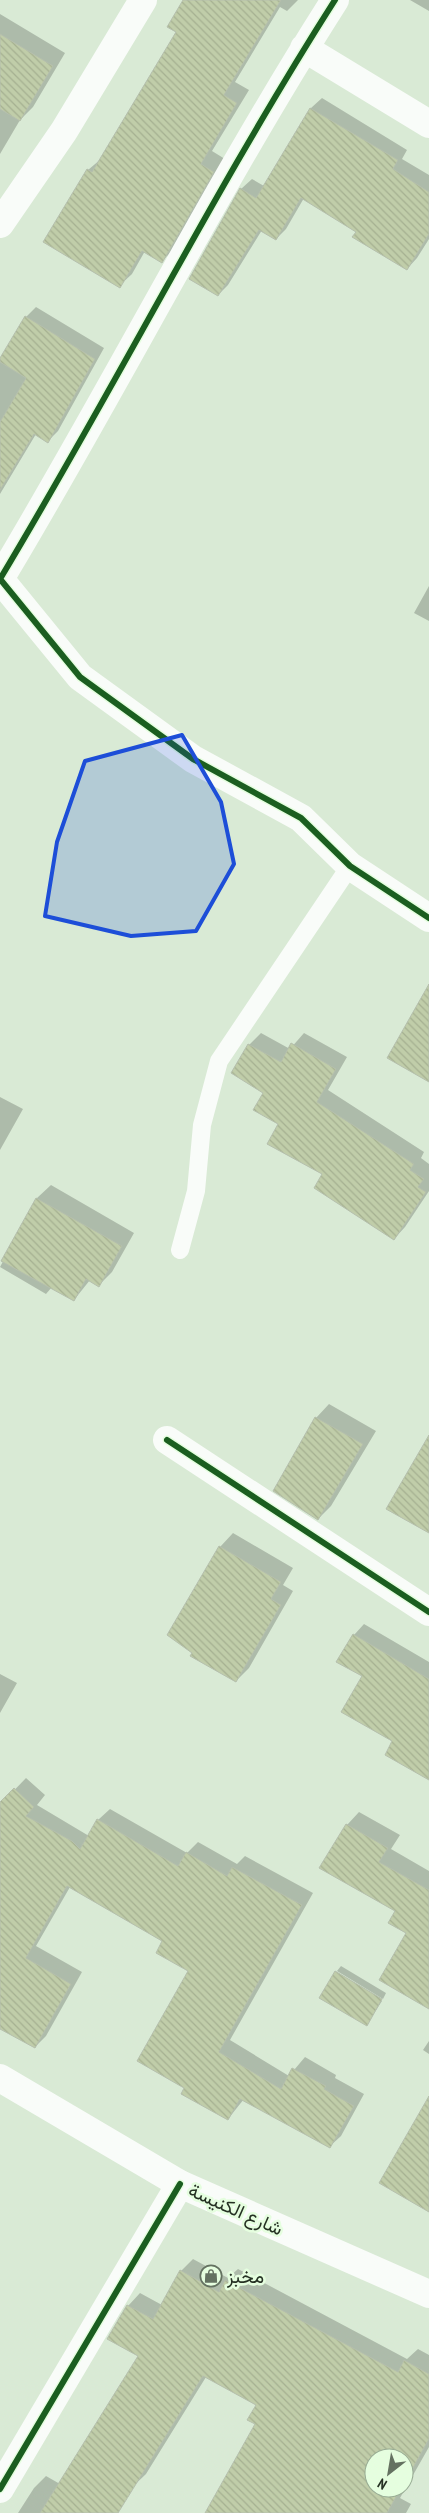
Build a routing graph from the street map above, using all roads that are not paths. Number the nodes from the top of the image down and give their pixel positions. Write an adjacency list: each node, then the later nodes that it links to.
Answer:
1 (143, 0): 5 (street)
2 (335, 0): 3 (street)
3 (304, 48): 4 (street); 6 (street)
4 (429, 124)
5 (0, 224)
6 (350, 866): 7 (street); 8 (lane)
7 (429, 918)
8 (180, 1250)
9 (167, 1440): 10 (street)
10 (429, 1612)
11 (0, 2078): 12 (street, شارع الكنيسة)
12 (180, 2184): 13 (street, شارع الكنيسة); 14 (street)
13 (429, 2294)
14 (0, 2489)

